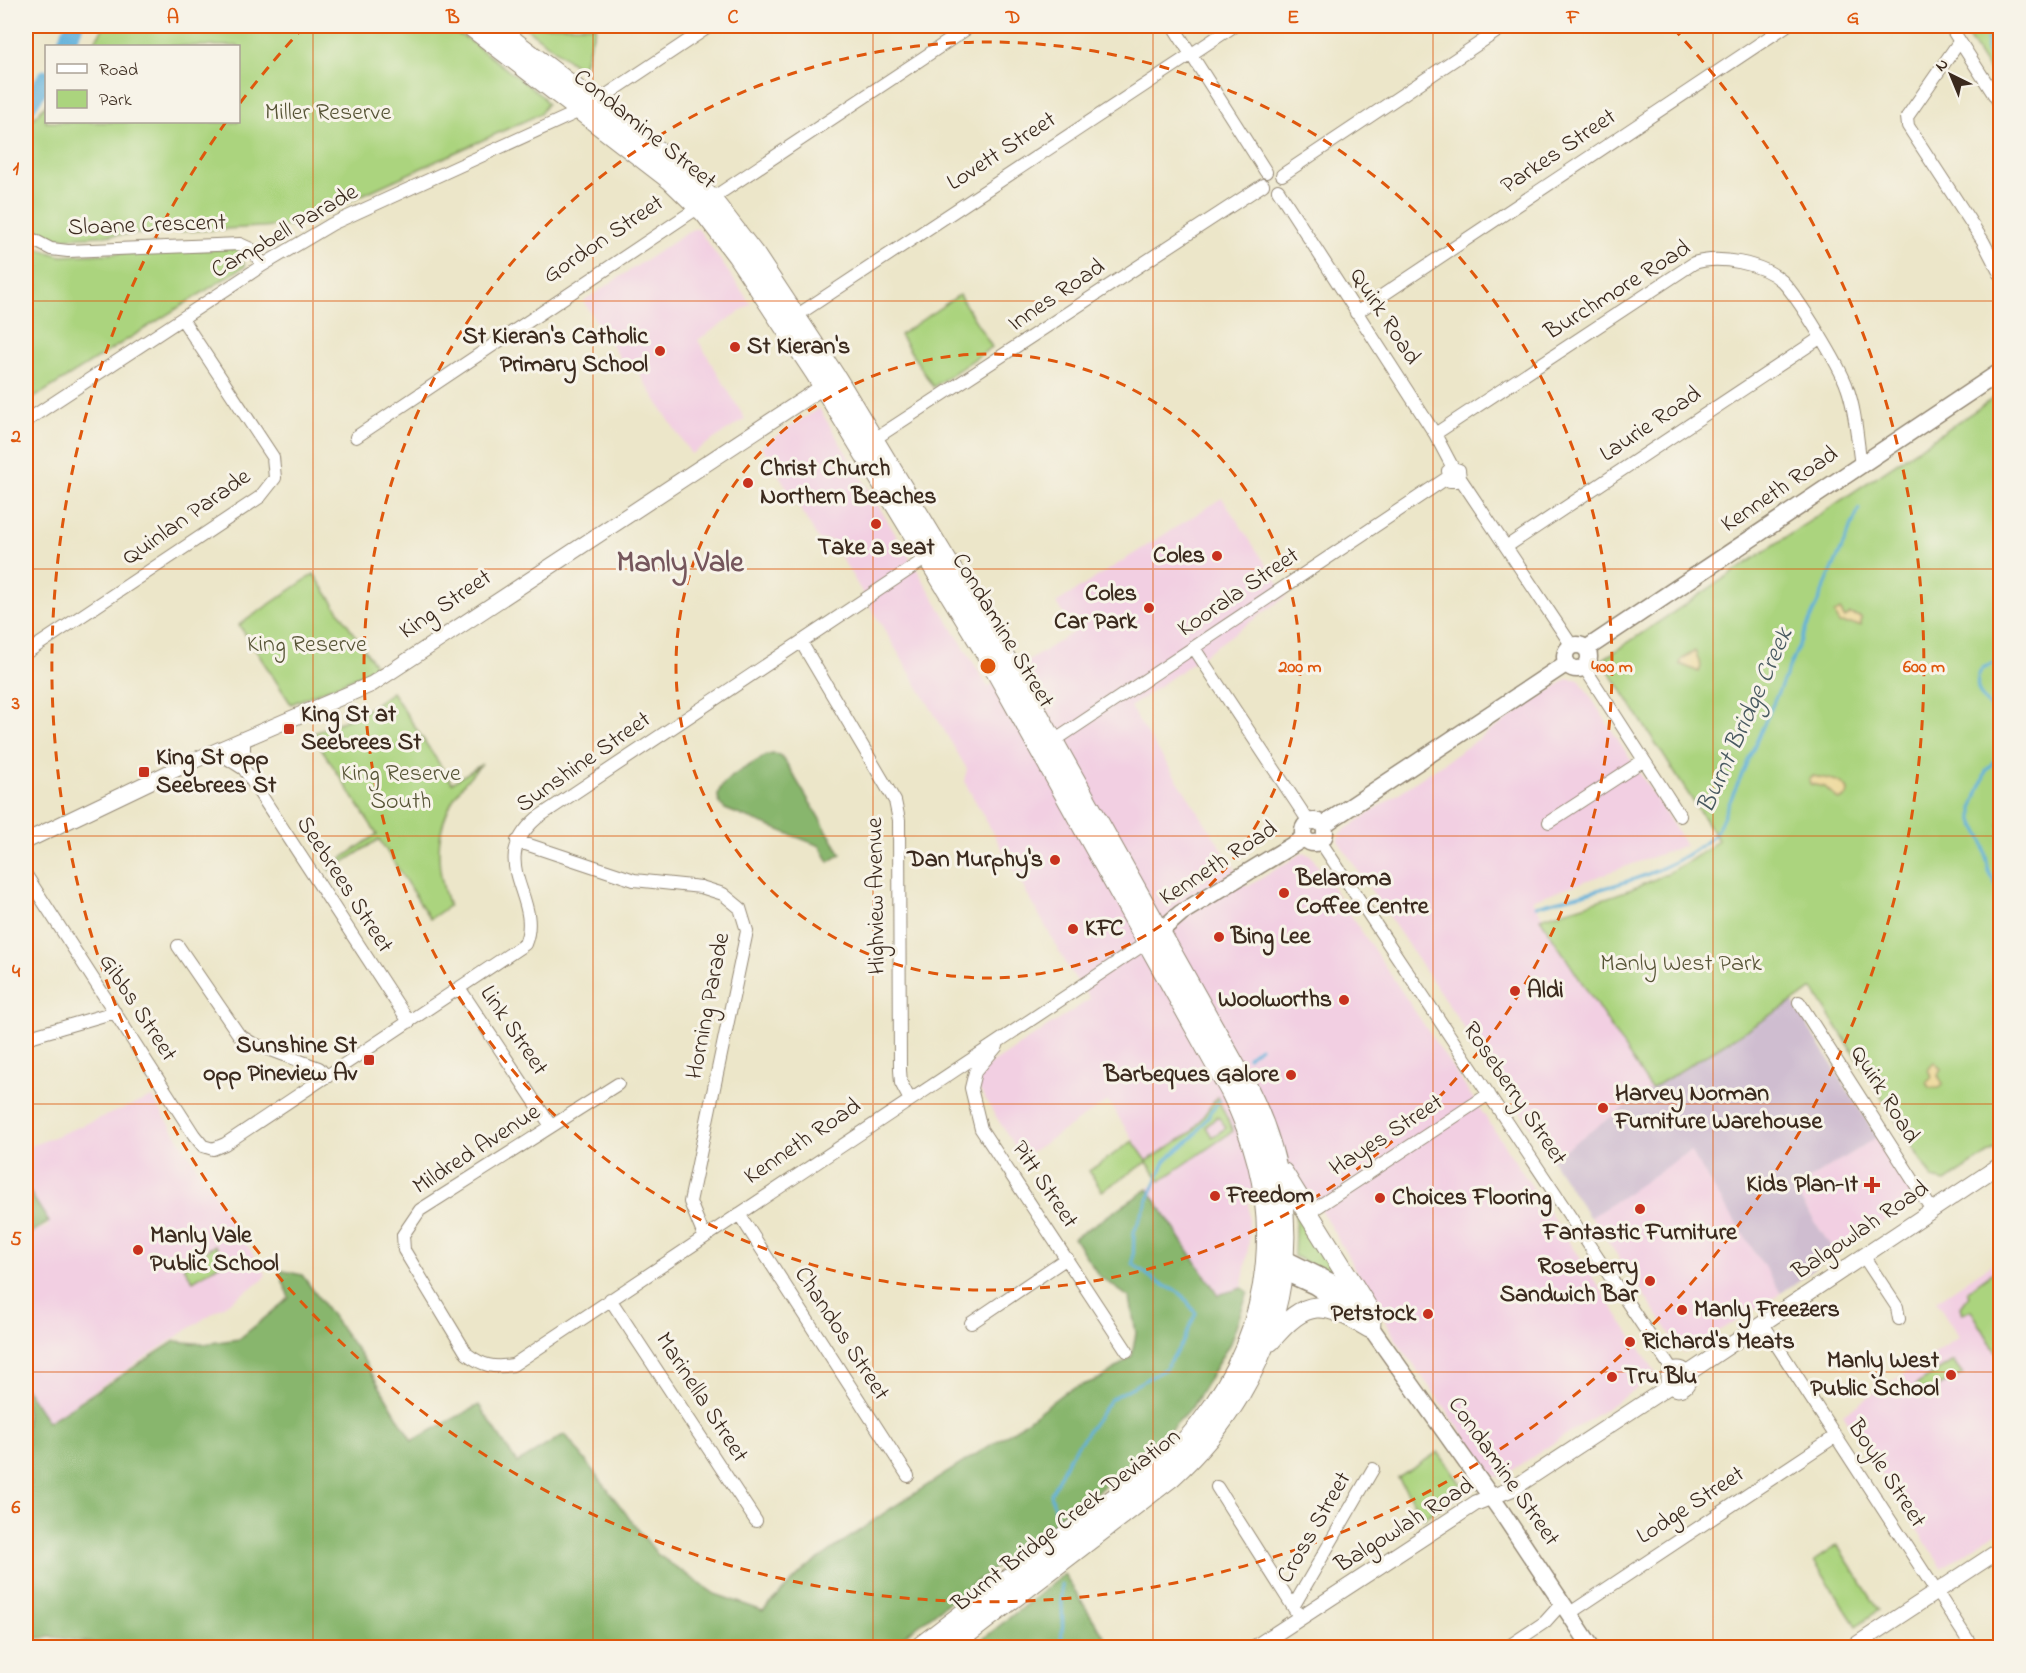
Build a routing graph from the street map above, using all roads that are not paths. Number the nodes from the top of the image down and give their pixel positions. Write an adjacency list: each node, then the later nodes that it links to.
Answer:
1 (471, 26): 13 (highway, Condamine Street)
2 (494, 26): 13 (highway, Condamine Street)
3 (710, 26): 13 (street, Campbell Parade)
4 (971, 26): 18 (street, Gordon Street)
5 (1173, 26): 11 (street)
6 (1234, 26): 11 (street, Lovett Street)
7 (1504, 26): 15 (street)
8 (1786, 26): 22 (street, Parkes Street)
9 (1950, 26): 10 (street)
10 (1959, 42): 12 (street); 21 (street)
11 (1190, 53): 14 (street); 23 (street, Lovett Street)
12 (2001, 104)
13 (589, 106): 18 (highway, Condamine Street); 20 (street, Campbell Parade)
14 (1266, 172): 15 (street); 16 (street)
15 (1282, 175): 17 (street)
16 (1263, 185): 17 (street); 31 (street, Innes Road)
17 (1278, 189): 22 (street, Quirk Road)
18 (705, 203): 23 (highway, Condamine Street); 27 (highway, Condamine Street); 30 (street, Gordon Street)
19 (26, 236): 20 (street, Sloane Crescent)
20 (263, 265): 24 (street, Campbell Parade)
21 (2000, 274)
22 (1356, 313): 29 (street, Quirk Road)
23 (796, 316): 27 (highway, Condamine Street)
24 (182, 318): 28 (street, Campbell Parade); 39 (street, Quinlan Parade)
25 (1820, 338): 29 (street, Burchmore Road); 32 (street, Burchmore Road); 34 (street, Laurie Road)
26 (2001, 372): 32 (main road, Kenneth Road)
27 (830, 382): 31 (highway, Condamine Street); 35 (highway, Condamine Street); 42 (street, King Street)
28 (26, 421)
29 (1435, 434): 33 (street, Quirk Road)
30 (357, 438)
31 (873, 440): 43 (highway, Condamine Street)
32 (1861, 465): 37 (main road, Kenneth Road)
33 (1454, 474): 34 (street, Quirk Road); 38 (street, Koorala Street)
34 (1506, 547): 37 (street, Quirk Road)
35 (928, 557): 36 (street, Sunshine Street); 53 (highway, Condamine Street)
36 (801, 642): 51 (street, Sunshine Street); 65 (street, Highview Avenue)
37 (1579, 647): 40 (main road); 41 (main road)
38 (1194, 648): 43 (street, Koorala Street); 49 (street, Roseberry Street)
39 (26, 653)
40 (1567, 663): 41 (main road); 49 (main road, Kenneth Road)
41 (1584, 667): 45 (street)
42 (244, 739): 44 (street, King Street); 46 (street)
43 (1054, 741): 53 (highway, Condamine Street)
44 (216, 752): 46 (street, Seebrees Street); 50 (street, King Street)
45 (1644, 760): 47 (street); 48 (street)
46 (244, 769): 58 (street, Seebrees Street)
47 (1680, 816)
48 (1549, 822)
49 (1314, 831): 53 (main road, Kenneth Road); 64 (street, Roseberry Street)
50 (26, 841)
51 (517, 841): 55 (street, Sunshine Street); 73 (street, Horning Parade)
52 (26, 875): 57 (street, Gibbs Street)
53 (1155, 936): 59 (street, Kenneth Road); 62 (highway, Condamine Street)
54 (178, 946): 61 (street)
55 (460, 989): 58 (street, Sunshine Street); 66 (street, Link Street)
56 (1799, 1002): 70 (street, Quirk Road)
57 (115, 1012): 60 (street); 67 (street, Gibbs Street)
58 (409, 1022): 61 (street, Sunshine Street)
59 (1004, 1037): 65 (street, Kenneth Road); 75 (street, Pitt Street)
60 (26, 1038)
61 (327, 1077): 67 (street, Sunshine Street)
62 (1236, 1083): 68 (highway, Condamine Street); 76 (highway, Condamine Street)
63 (618, 1084): 66 (street, Mildred Avenue)
64 (1489, 1094): 72 (street, Hayes Street); 85 (street, Roseberry Street)
65 (910, 1100): 71 (street, Kenneth Road)
66 (551, 1125): 84 (street, Mildred Avenue)
67 (214, 1154)
68 (1276, 1161): 72 (highway); 76 (highway, Burnt Bridge Creek Deviation)
69 (2001, 1165): 70 (street, Balgowlah Road)
70 (1932, 1210): 74 (street, Balgowlah Road)
71 (739, 1214): 73 (street, Kenneth Road); 88 (street, Chandos Street)
72 (1307, 1214): 81 (highway)
73 (704, 1236): 77 (street, Kenneth Road)
74 (1864, 1257): 78 (street); 80 (street, Balgowlah Road)
75 (1067, 1258): 79 (street); 83 (street, Pitt Street)
76 (1277, 1264): 81 (main road, Condamine Street); 82 (highway, Burnt Bridge Creek Deviation); 96 (highway, Burnt Bridge Creek Deviation)
77 (610, 1299): 84 (street, Kenneth Road); 91 (street, Marinella Street)
78 (1899, 1319)
79 (970, 1323)
80 (1763, 1324): 85 (street, Balgowlah Road); 86 (street, Boyle Street)
81 (1370, 1328): 82 (highway); 90 (main road, Condamine Street)
82 (1265, 1347): 97 (highway, Burnt Bridge Creek Deviation)
83 (1127, 1351)
84 (479, 1363)
85 (1677, 1377): 90 (street, Balgowlah Road)
86 (1836, 1436): 93 (street, Boyle Street); 94 (street, Lodge Street)
87 (1373, 1469): 95 (street, Cross Street)
88 (908, 1476)
89 (1217, 1487): 95 (street)
90 (1492, 1497): 94 (main road, Condamine Street); 95 (street, Balgowlah Road)
91 (756, 1521)
92 (2001, 1550): 93 (street)
93 (1937, 1592): 101 (street); 102 (street, Boyle Street)
94 (1566, 1607): 99 (street, Lodge Street); 100 (main road, Condamine Street)
95 (1297, 1612): 98 (street, Balgowlah Road)
96 (919, 1647)
97 (948, 1647)
98 (1254, 1647)
99 (1506, 1647)
100 (1592, 1647)
101 (1851, 1647)
102 (1973, 1647)

